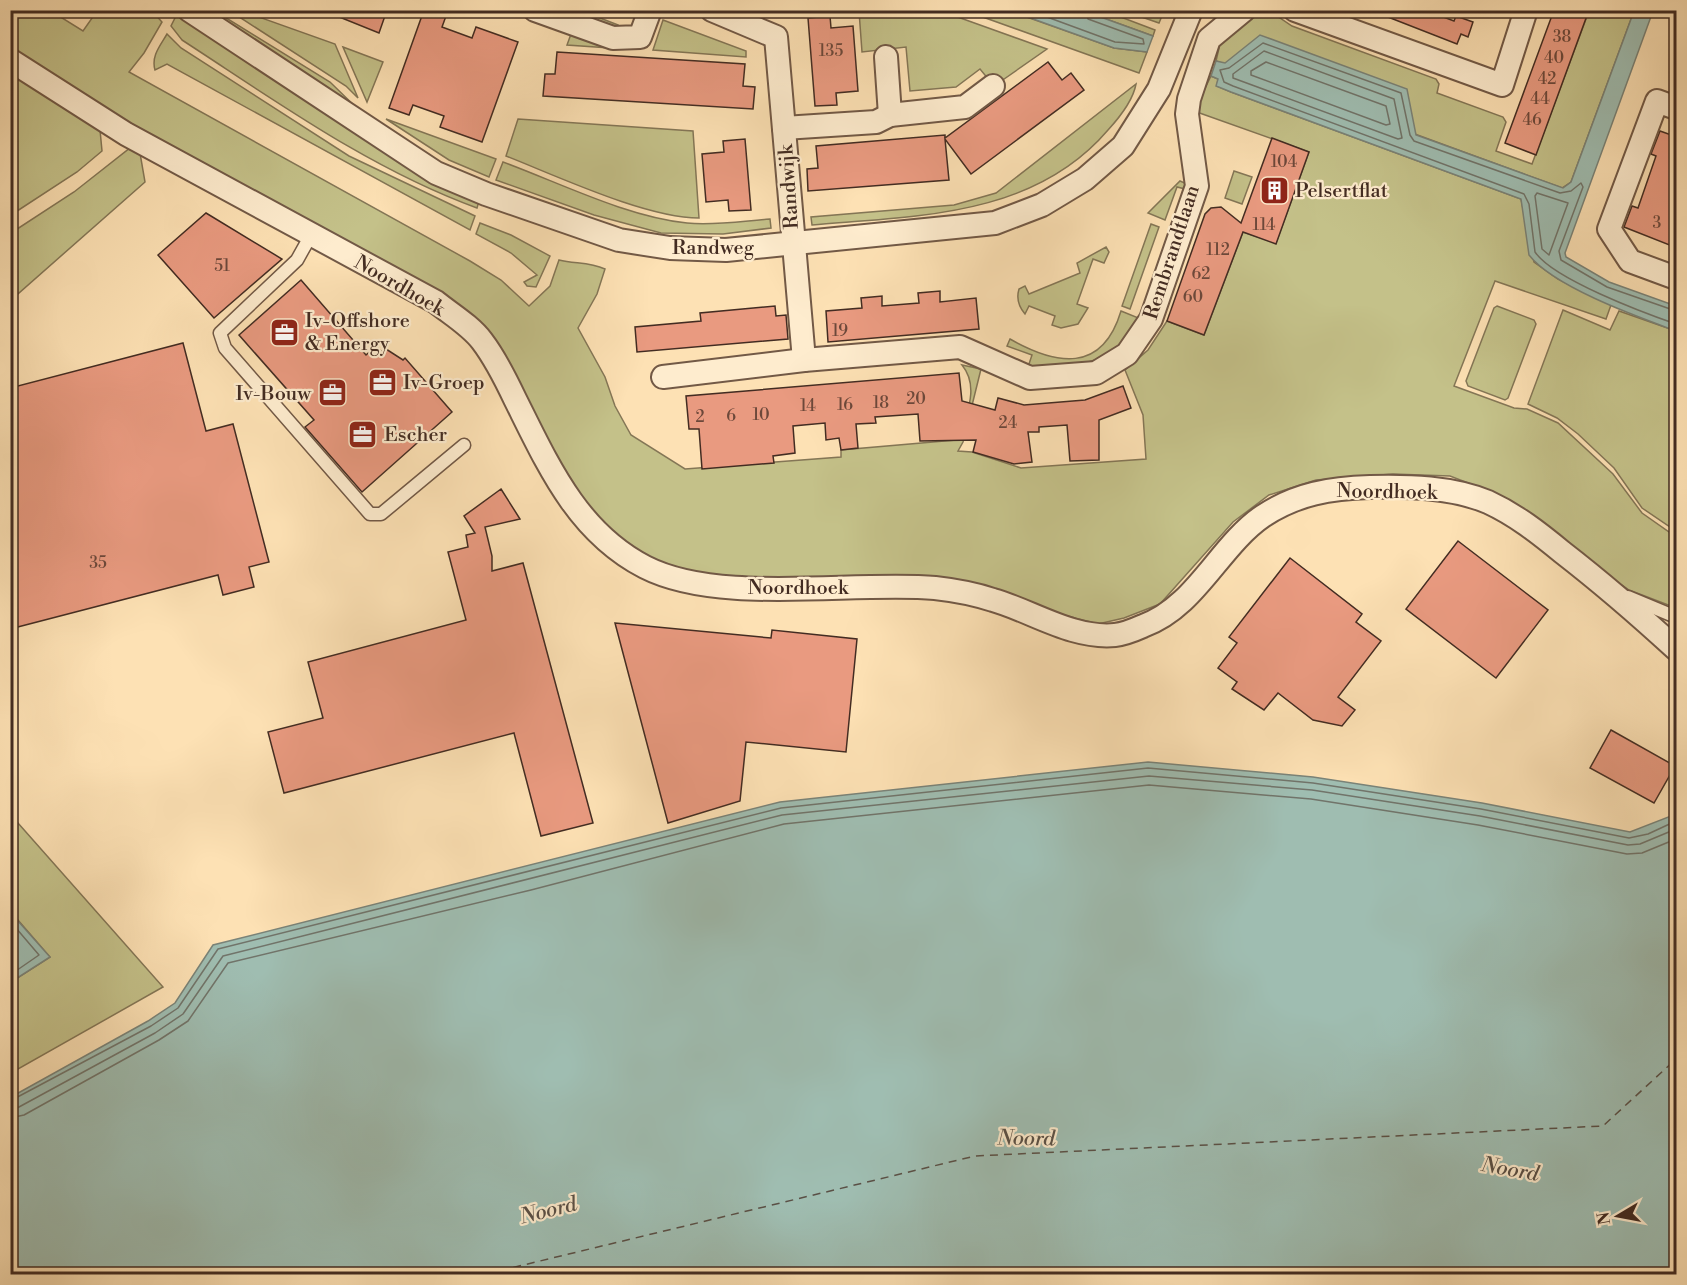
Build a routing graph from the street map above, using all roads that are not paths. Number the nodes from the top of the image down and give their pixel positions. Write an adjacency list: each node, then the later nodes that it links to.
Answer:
1 (189, 10): 16 (street, Randweg)
2 (535, 10): 3 (street)
3 (650, 10)
4 (712, 10): 14 (street, Randwijk)
5 (1191, 10): 16 (street, Randweg)
6 (1244, 10): 18 (street, Rembrandtlaan)
7 (1295, 10): 8 (street)
8 (1526, 10)
9 (886, 57): 13 (street)
10 (10, 60): 15 (street, Noordhoek)
11 (993, 86): 13 (street, Randwijk)
12 (1677, 108): 17 (street)
13 (890, 115): 14 (street, Randwijk)
14 (784, 129): 16 (street, Randwijk)
15 (311, 235): 20 (lane); 21 (street, Noordhoek)
16 (792, 245): 18 (street, Randwijk)
17 (1677, 278)
18 (804, 360): 19 (street, Rembrandtlaan)
19 (663, 377)
20 (464, 445)
21 (1614, 591): 22 (lane); 23 (street, Noordhoek)
22 (1677, 617)
23 (1677, 649)

